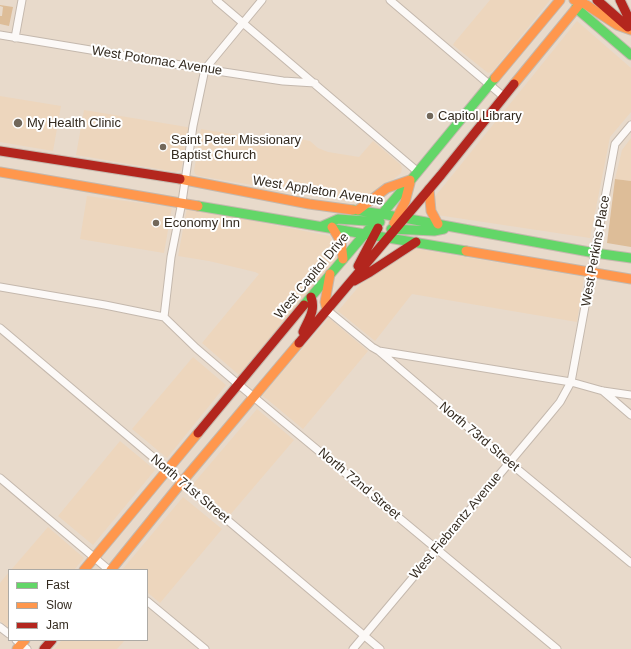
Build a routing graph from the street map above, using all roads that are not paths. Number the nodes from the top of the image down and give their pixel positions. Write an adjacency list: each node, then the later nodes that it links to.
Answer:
1 (22, 0): 14 (street)
2 (216, 0): 10 (street)
3 (262, 0): 10 (street)
4 (390, 0): 18 (street)
5 (560, 0): 18 (main road, West Capitol Drive)
6 (566, 0): 9 (main road)
7 (597, 0): 12 (main road)
8 (620, 0): 11 (main road)
9 (578, 2): 12 (main road); 15 (main road); 19 (main road)
10 (243, 23): 16 (street); 17 (street)
11 (631, 23)
12 (631, 30)
13 (0, 35): 14 (street, West Potomac Avenue)
14 (15, 38): 16 (street, West Potomac Avenue)
15 (631, 55)
16 (205, 69): 17 (street, West Potomac Avenue); 26 (street)
17 (315, 83): 25 (street)
18 (490, 84): 19 (street); 20 (main road, West Capitol Drive)
19 (504, 97): 22 (main road)
20 (459, 122): 22 (main road); 25 (main road, West Capitol Drive)
21 (631, 125): 37 (street, West Perkins Place)
22 (459, 142): 28 (main road)
23 (0, 151): 26 (main road, West Appleton Avenue)
24 (0, 172): 29 (main road, West Appleton Avenue)
25 (418, 172): 27 (main road, West Capitol Drive)
26 (184, 180): 29 (street); 30 (main road, West Appleton Avenue)
27 (411, 180): 30 (main road); 33 (main road, West Capitol Drive); 34 (main road)
28 (429, 189): 31 (main road); 34 (main road)
29 (182, 202): 32 (main road, West Appleton Avenue); 47 (street)
30 (358, 210): 33 (main road, West Appleton Avenue)
31 (438, 224): 34 (main road, West Appleton Avenue); 35 (main road, West Appleton Avenue)
32 (327, 226): 33 (main road, West Appleton Avenue); 33 (main road); 39 (main road)
33 (375, 226): 34 (main road, West Appleton Avenue); 34 (main road); 39 (main road, West Capitol Drive); 43 (main road)
34 (395, 226): 35 (main road); 36 (main road, West Appleton Avenue); 43 (main road)
35 (451, 227): 37 (main road, West Appleton Avenue)
36 (416, 242): 40 (main road, West Appleton Avenue); 43 (main road)
37 (595, 253): 38 (main road, West Appleton Avenue); 40 (street, West Perkins Place)
38 (631, 258)
39 (343, 259): 41 (main road, West Capitol Drive)
40 (592, 272): 42 (main road, West Appleton Avenue); 51 (street, West Perkins Place)
41 (330, 273): 45 (main road, West Capitol Drive); 46 (main road)
42 (631, 279)
43 (352, 280): 46 (main road)
44 (0, 287): 47 (street)
45 (311, 297): 49 (main road); 52 (main road, West Capitol Drive)
46 (327, 310): 49 (main road); 50 (street, North 73rd Street)
47 (164, 317): 52 (street, North 72nd Street)
48 (0, 328): 58 (street, North 71st Street)
49 (299, 343): 55 (main road)
50 (379, 351): 51 (street); 57 (street, North 73rd Street)
51 (571, 382): 53 (street); 57 (street, West Fiebrantz Avenue)
52 (238, 384): 55 (street, North 72nd Street); 58 (main road, West Capitol Drive)
53 (603, 391): 54 (street); 56 (street)
54 (631, 395)
55 (254, 396): 60 (main road); 61 (street, North 72nd Street)
56 (631, 415)
57 (510, 463): 61 (street, West Fiebrantz Avenue); 63 (street, North 73rd Street)
58 (167, 469): 60 (street, North 71st Street); 62 (main road, West Capitol Drive)
59 (0, 478): 62 (street)
60 (182, 482): 66 (main road); 70 (street, North 71st Street)
61 (437, 549): 70 (street, West Fiebrantz Avenue); 76 (street, North 72nd Street)
62 (94, 558): 64 (main road, West Capitol Drive); 65 (street)
63 (631, 563)
64 (85, 569)
65 (109, 569)
66 (111, 569)
67 (148, 602): 73 (street)
68 (0, 627): 69 (street)
69 (8, 633)
70 (364, 636): 74 (street, West Fiebrantz Avenue); 75 (street, North 71st Street)
71 (51, 641): 72 (main road)
72 (44, 649)
73 (205, 649)
74 (353, 649)
75 (380, 649)
76 (557, 649)

